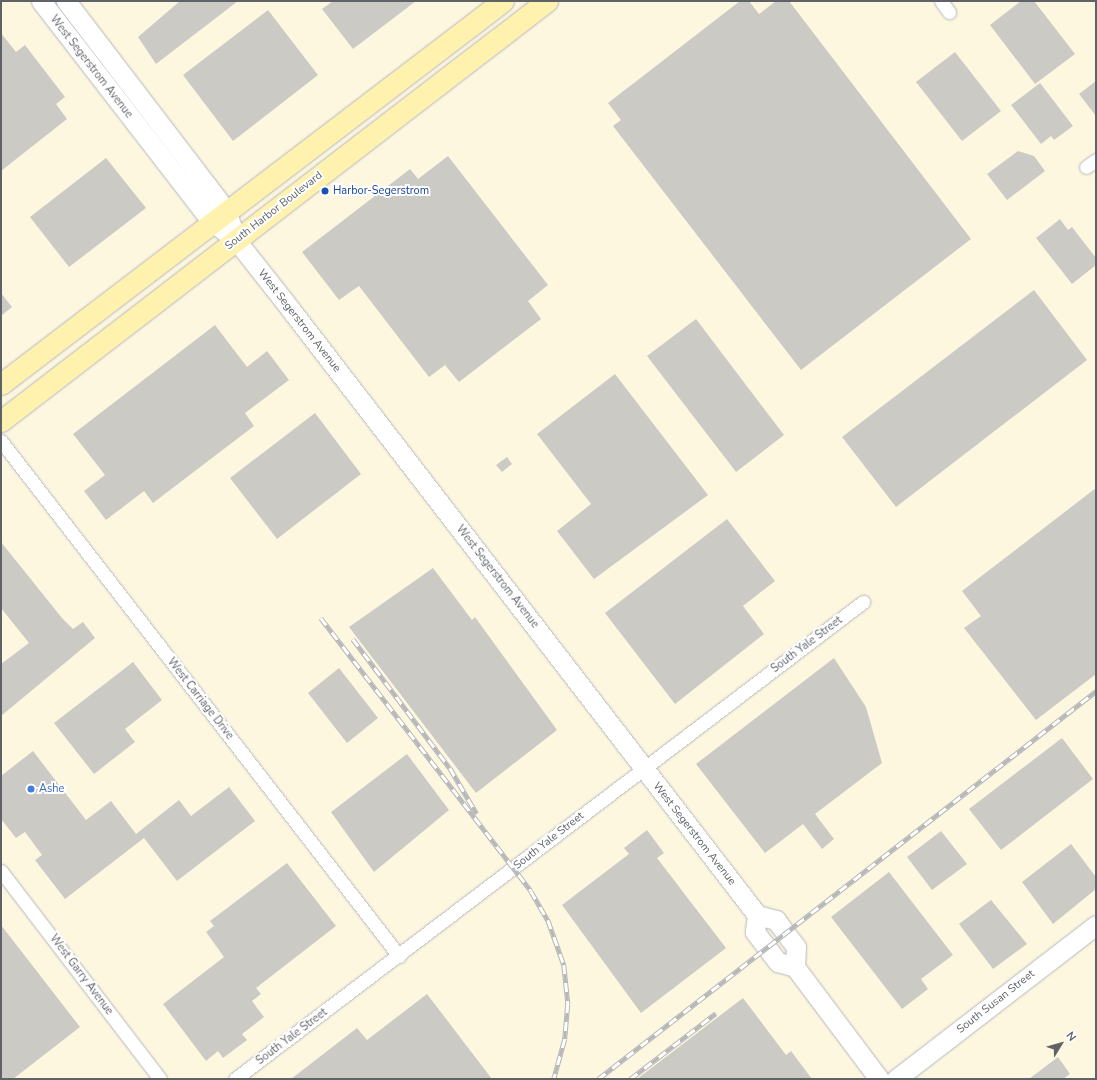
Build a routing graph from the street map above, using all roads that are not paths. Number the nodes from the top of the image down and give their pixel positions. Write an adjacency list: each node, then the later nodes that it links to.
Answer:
1 (41, 1): 7 (main road, West Segerstrom Avenue)
2 (66, 1): 7 (main road, West Segerstrom Avenue)
3 (503, 1): 7 (main road)
4 (546, 1): 8 (main road, South Harbor Boulevard)
5 (940, 1): 6 (street)
6 (949, 12)
7 (218, 215): 8 (main road, West Segerstrom Avenue); 9 (main road)
8 (236, 240): 10 (main road, South Harbor Boulevard); 13 (main road, West Segerstrom Avenue)
9 (1, 384)
10 (1, 421)
11 (1, 441): 16 (street, West Carriage Drive)
12 (863, 602): 13 (street, South Yale Street)
13 (644, 768): 16 (street, South Yale Street); 19 (main road, West Segerstrom Avenue)
14 (1, 871): 17 (street, West Garry Avenue)
15 (1096, 925): 20 (main road, South Susan Street)
16 (399, 956): 18 (street, South Yale Street)
17 (160, 1079)
18 (235, 1079)
19 (879, 1079)
20 (896, 1079)

